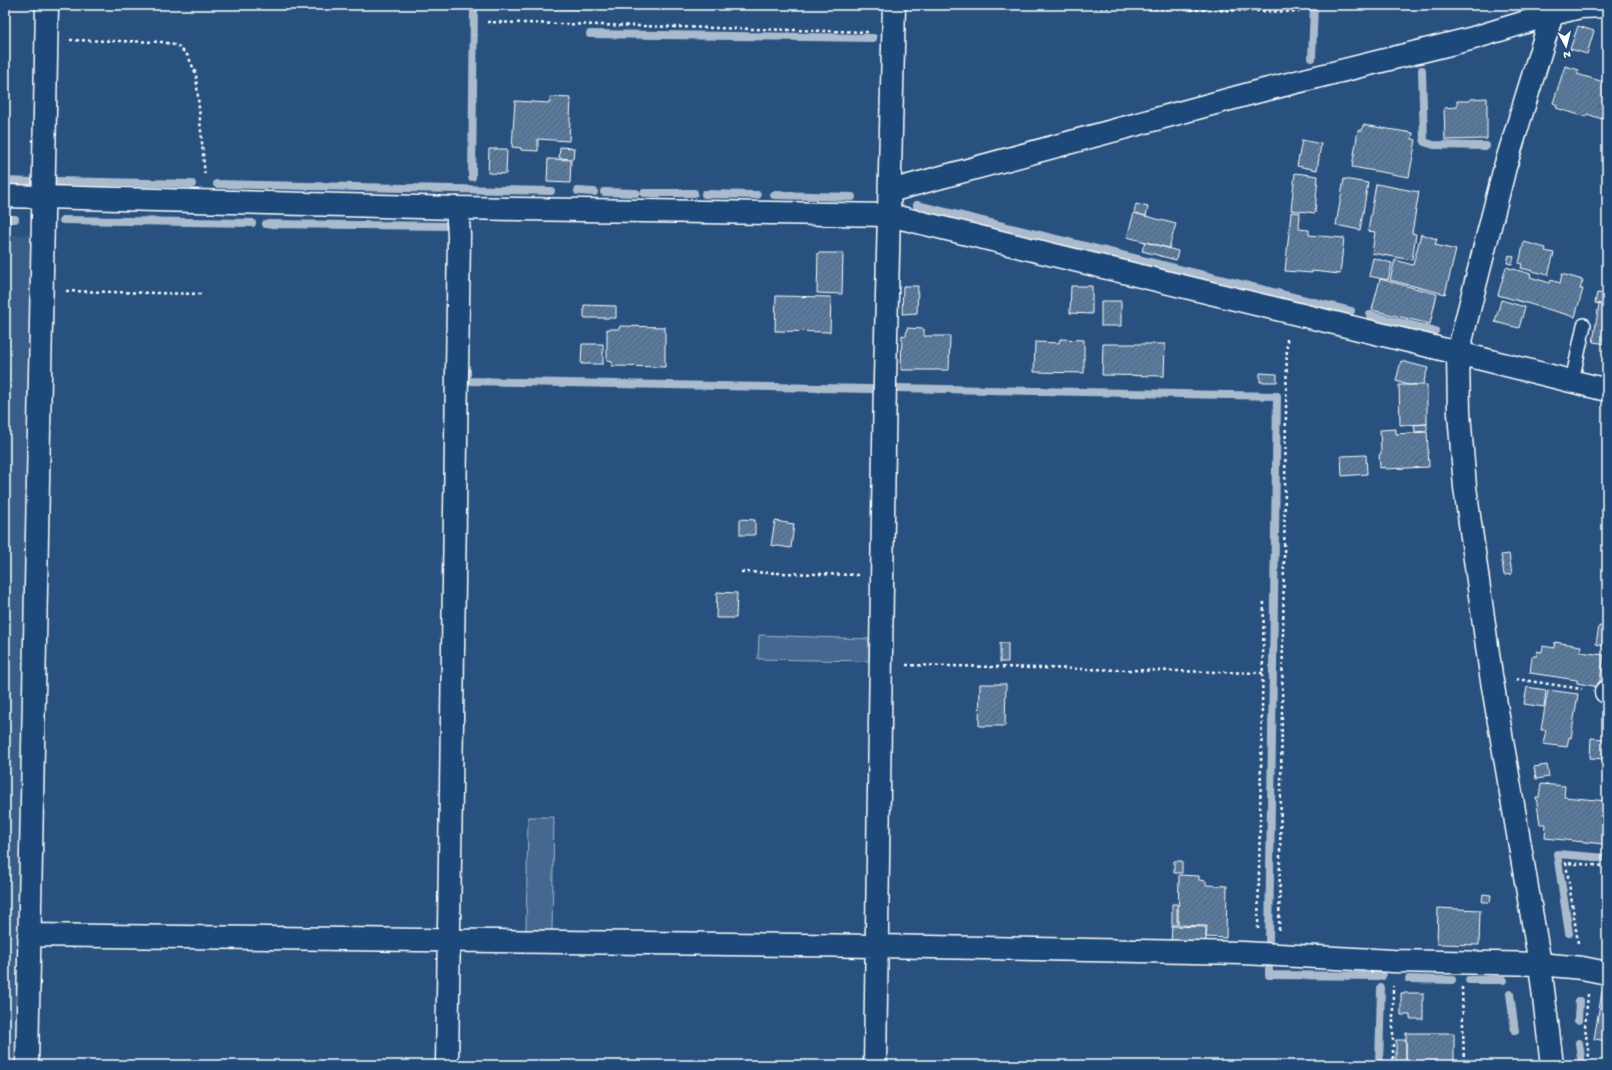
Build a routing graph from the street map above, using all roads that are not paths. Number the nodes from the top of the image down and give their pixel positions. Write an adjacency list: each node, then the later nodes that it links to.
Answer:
1 (47, 5): 7 (street)
2 (894, 5): 5 (street)
3 (1607, 6): 4 (street)
4 (1552, 10): 5 (street); 11 (street)
5 (890, 191): 9 (street)
6 (5, 196): 7 (street)
7 (44, 196): 8 (street); 14 (street)
8 (457, 208): 9 (street); 15 (street)
9 (889, 215): 11 (street); 16 (street)
10 (1584, 325): 12 (lane)
11 (1458, 353): 12 (street); 17 (street)
12 (1572, 381): 13 (street)
13 (1607, 390)
14 (29, 934): 15 (street); 19 (street)
15 (449, 940): 16 (street); 20 (street)
16 (877, 946): 17 (street); 21 (street)
17 (1540, 964): 18 (street); 22 (street)
18 (1593, 970)
19 (27, 1065)
20 (447, 1065)
21 (875, 1065)
22 (1552, 1065)

